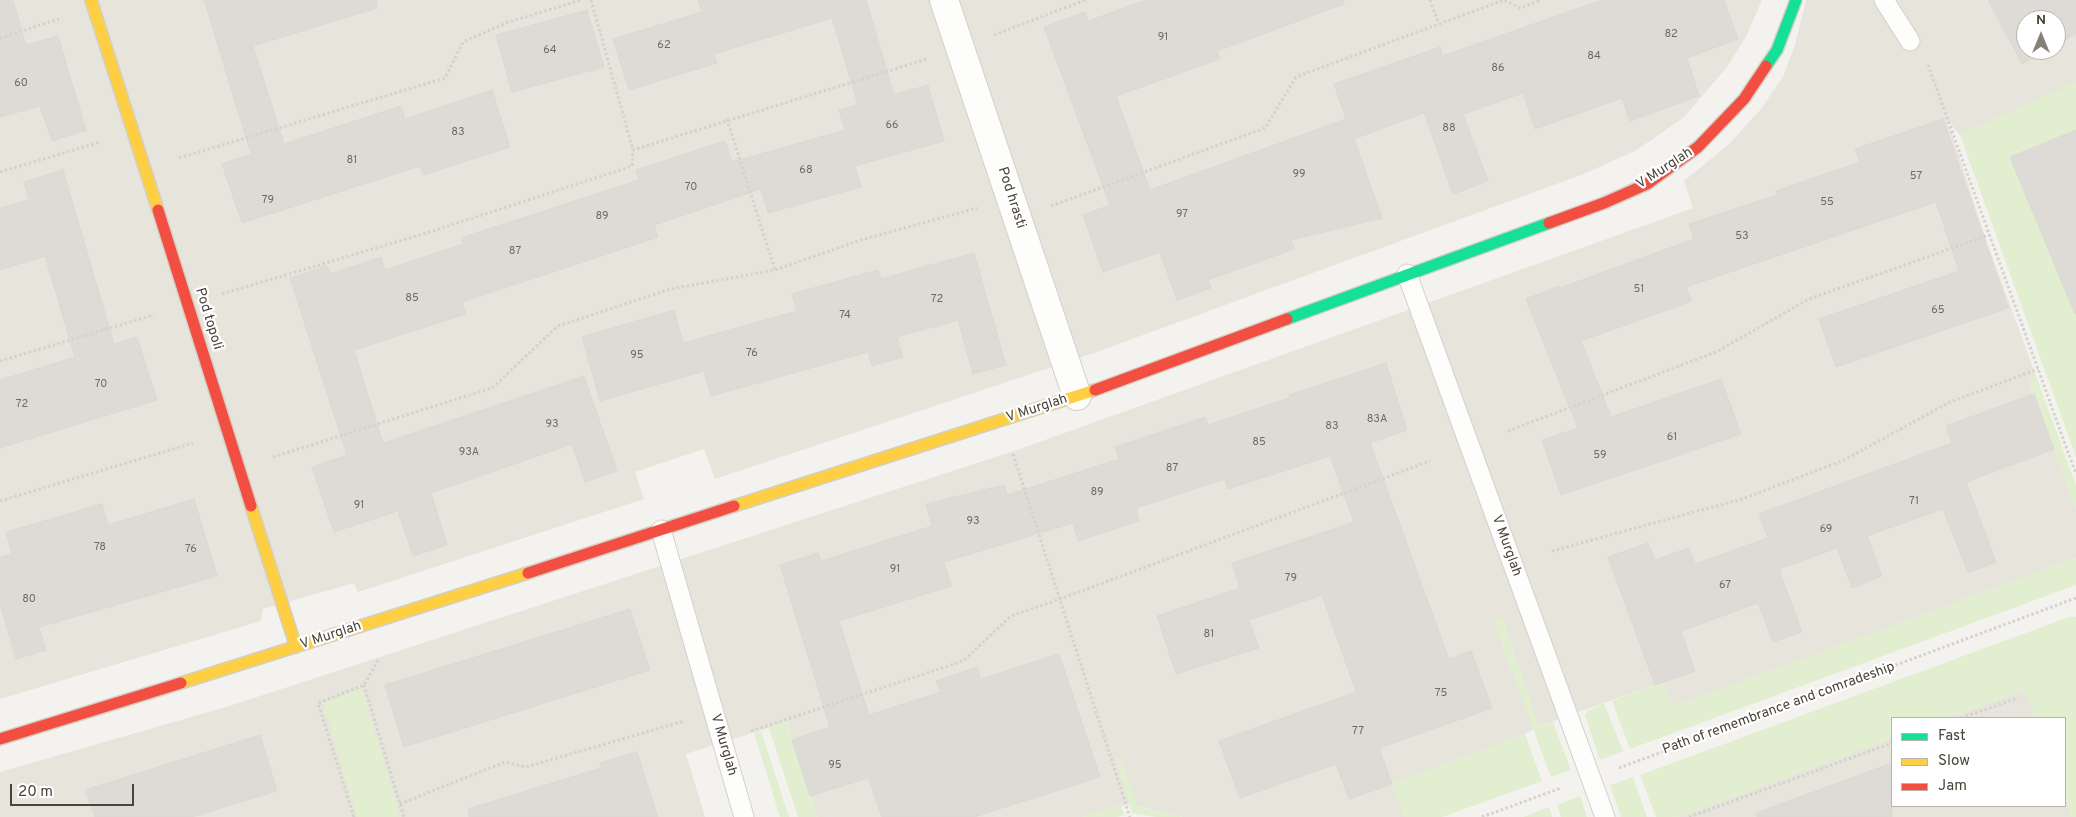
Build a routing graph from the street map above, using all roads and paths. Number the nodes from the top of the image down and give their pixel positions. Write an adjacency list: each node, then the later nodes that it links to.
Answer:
1 (581, 0): 17 (path)
2 (591, 0): 16 (path)
3 (944, 0): 13 (street, Pod hrasti)
4 (1085, 0): 13 (path)
5 (1430, 0): 10 (path)
6 (1541, 0): 10 (path)
7 (1796, 0): 22 (street, V Murglah)
8 (1884, 0): 12 (lane)
9 (92, 4): 11 (path); 15 (street, Pod topoli)
10 (1439, 24): 19 (path)
11 (0, 38)
12 (1910, 41): 20 (path)
13 (961, 48): 14 (path); 19 (street, Pod hrasti)
14 (728, 119): 16 (path); 21 (path)
15 (133, 132): 17 (street, Pod topoli); 18 (path)
16 (633, 150): 23 (path)
17 (144, 168): 23 (street, Pod topoli)
18 (0, 172)
19 (1015, 208): 21 (path); 26 (street, Pod hrasti)
20 (1989, 234): 25 (path); 27 (path)
21 (776, 270): 31 (path)
22 (1407, 274): 26 (street, V Murglah); 47 (lane, V Murglah)
23 (188, 305): 24 (path); 28 (street, Pod topoli)
24 (0, 361)
25 (2038, 369): 32 (path); 35 (path)
26 (1077, 396): 34 (street, V Murglah)
27 (1508, 431)
28 (228, 433): 31 (street, Pod topoli); 33 (path)
29 (1010, 446): 37 (path)
30 (1430, 461): 37 (path)
31 (239, 468): 38 (street, Pod topoli)
32 (2076, 474)
33 (0, 501)
34 (661, 530): 38 (street, V Murglah); 42 (lane, V Murglah)
35 (1552, 551)
36 (2076, 598): 47 (path, Path of remembrance and comradeship)
37 (1060, 599): 45 (path); 52 (path)
38 (296, 648): 44 (street, V Murglah)
39 (383, 652): 40 (path)
40 (364, 685): 48 (path); 49 (path)
41 (2018, 698): 43 (path)
42 (714, 712): 45 (lane, V Murglah); 48 (path)
43 (1964, 717)
44 (0, 739)
45 (722, 740): 51 (lane, V Murglah)
46 (1891, 743): 55 (path)
47 (1590, 778): 53 (path, Path of remembrance and comradeship); 54 (lane, V Murglah)
48 (400, 804): 50 (path)
49 (354, 817)
50 (404, 817)
51 (744, 817)
52 (1130, 817)
53 (1482, 817)
54 (1605, 817)
55 (1689, 817)

